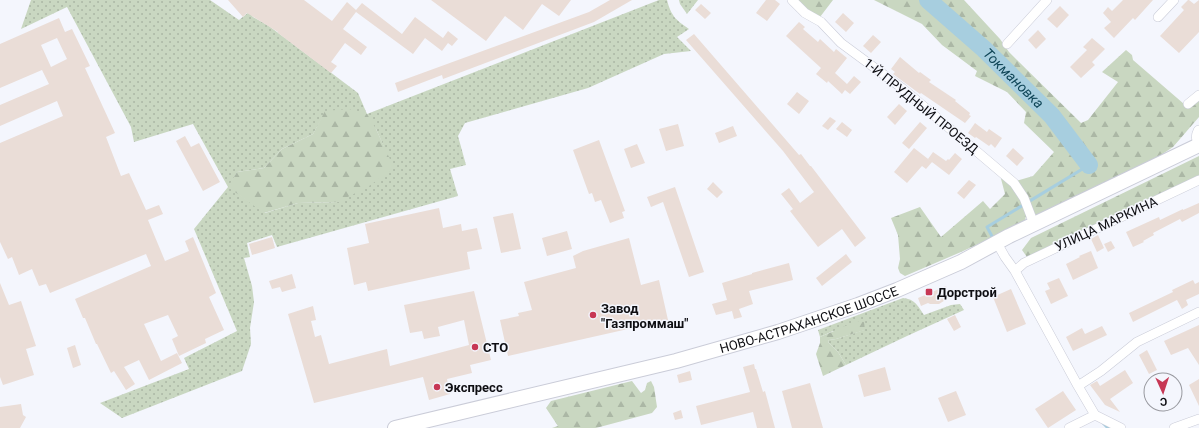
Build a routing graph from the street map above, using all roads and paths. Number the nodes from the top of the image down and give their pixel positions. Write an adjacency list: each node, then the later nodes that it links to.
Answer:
1 (792, 0): 11 (street, 1-Й ПРУДНЫЙ ПРОЕЗД)
2 (1047, 0): 5 (street)
3 (1174, 0): 4 (street)
4 (1158, 17)
5 (1007, 44)
6 (1199, 95): 7 (street)
7 (1188, 104)
8 (1199, 131): 9 (street)
9 (1199, 143): 11 (main road, НОВО-АСТРАХАНСКОЕ ШОССЕ)
10 (1199, 180): 13 (street, УЛИЦА МАРКИНА)
11 (1034, 224): 12 (main road, НОВО-АСТРАХАНСКОЕ ШОССЕ)
12 (997, 243): 13 (street); 18 (main road, НОВО-АСТРАХАНСКОЕ ШОССЕ)
13 (1016, 271): 15 (street)
14 (1199, 312): 15 (street)
15 (1078, 386): 16 (street)
16 (1095, 415): 19 (street); 20 (street)
17 (1199, 419): 21 (street)
18 (395, 428)
19 (1069, 428)
20 (1121, 428)
21 (1174, 428)

